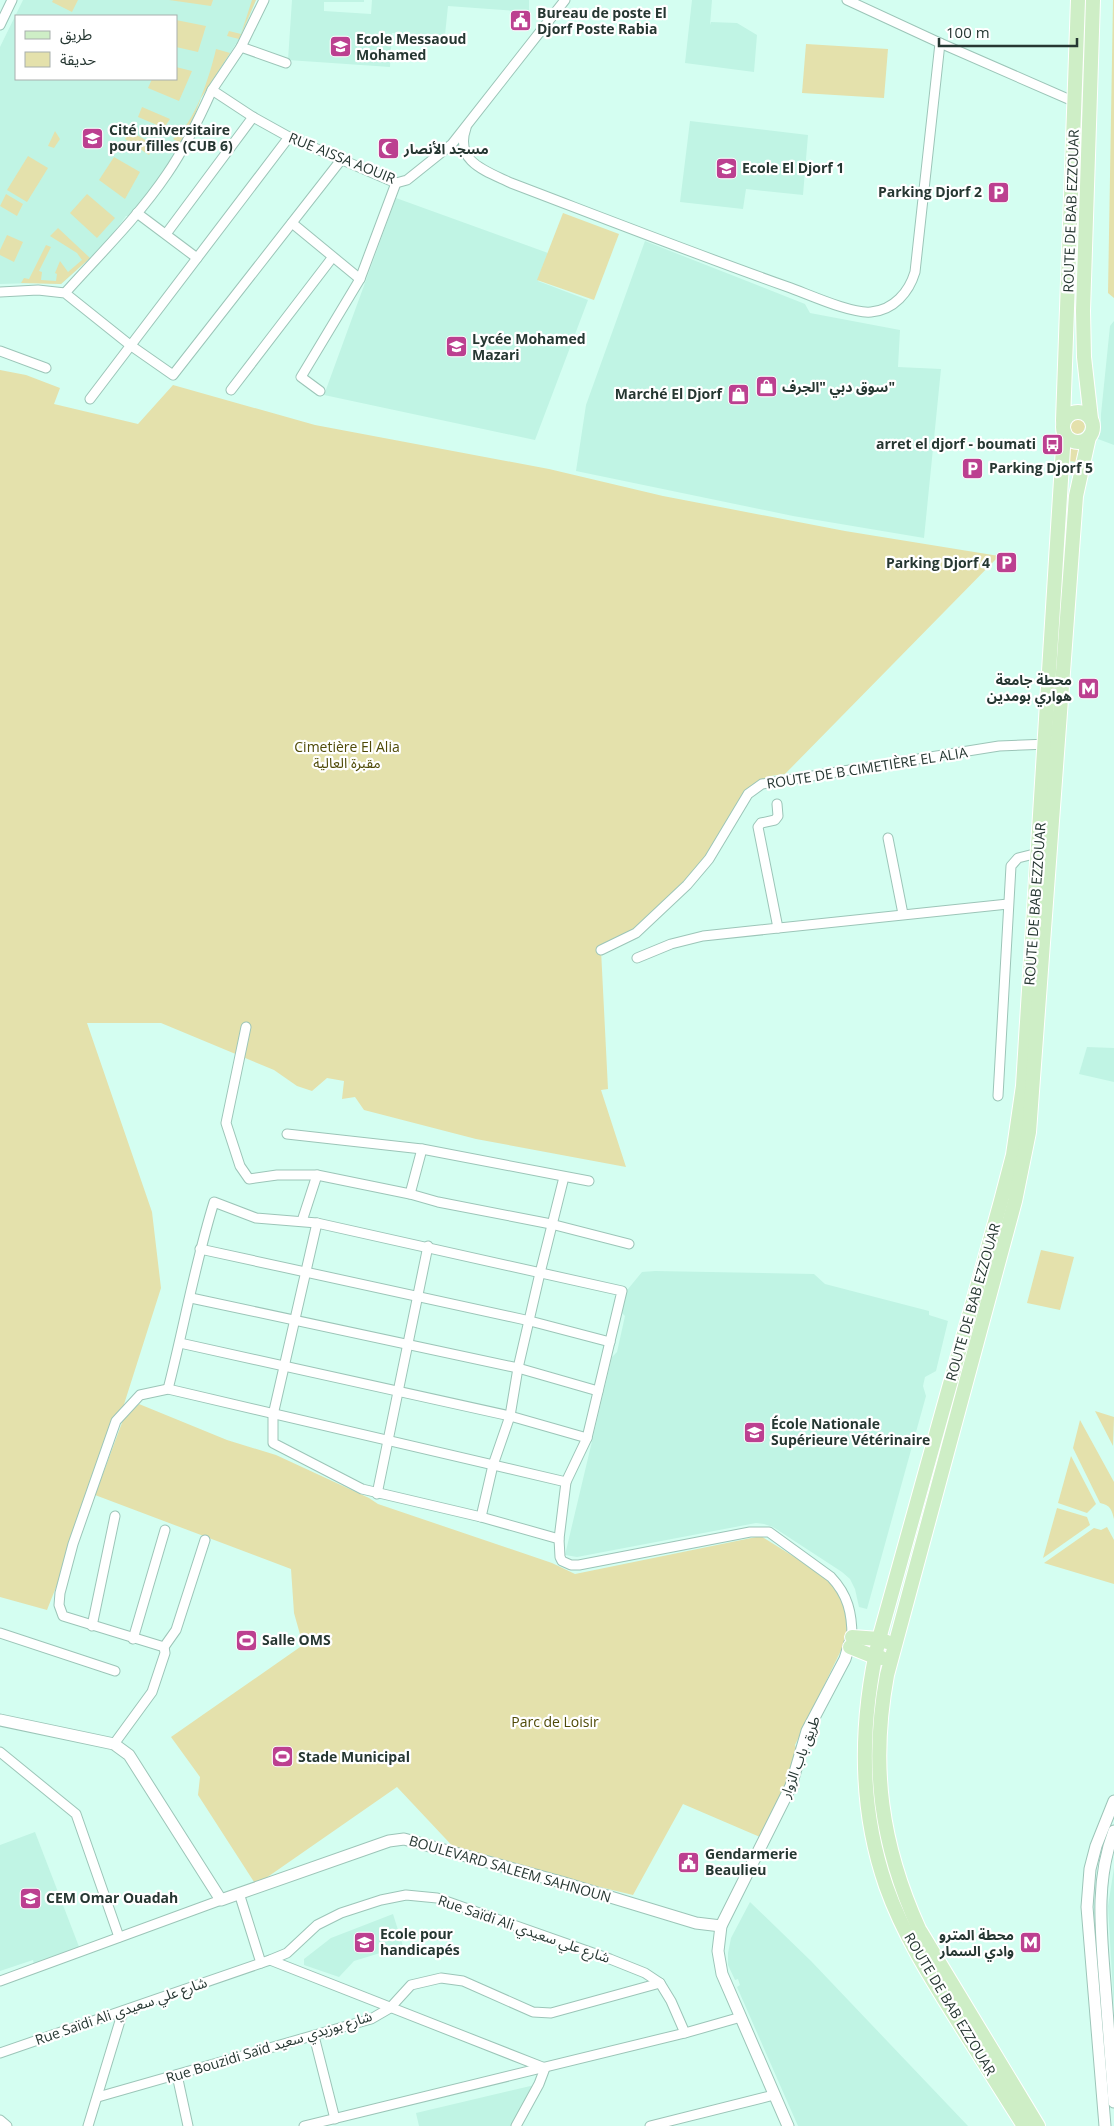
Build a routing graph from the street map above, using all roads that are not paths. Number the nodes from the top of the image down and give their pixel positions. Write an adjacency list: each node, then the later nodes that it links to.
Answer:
1 (12, 0): 7 (street)
2 (264, 0): 10 (street)
3 (565, 0): 15 (street, RUE AISSA AOUIR)
4 (847, 0): 9 (street)
5 (1078, 0): 13 (main road, ROUTE DE BAB EZZOUAR)
6 (1092, 0): 33 (main road, ROUTE DE BAB EZZOUAR)
7 (3, 9): 8 (street)
8 (0, 25)
9 (940, 43): 13 (street); 15 (street)
10 (241, 47): 11 (street); 12 (street)
11 (286, 63)
12 (212, 90): 14 (street, RUE AISSA AOUIR); 19 (street)
13 (1075, 102): 34 (main road, ROUTE DE BAB EZZOUAR)
14 (253, 117): 16 (street, RUE AISSA AOUIR); 21 (street)
15 (466, 128): 18 (street, RUE AISSA AOUIR)
16 (289, 137): 17 (street, RUE AISSA AOUIR); 22 (street)
17 (341, 160): 18 (street, RUE AISSA AOUIR); 20 (street)
18 (396, 183): 24 (street)
19 (137, 213): 21 (street); 26 (street)
20 (292, 223): 23 (street); 27 (street)
21 (166, 234): 22 (street)
22 (197, 258): 27 (street)
23 (332, 258): 24 (street); 30 (street)
24 (360, 279): 31 (street)
25 (0, 292): 26 (street)
26 (65, 293): 27 (street)
27 (130, 345): 32 (street)
28 (0, 351): 29 (street)
29 (46, 368)
30 (231, 390)
31 (320, 391)
32 (90, 399)
33 (1091, 419): 34 (main road); 35 (main road)
34 (1064, 427): 35 (main road); 36 (main road, ROUTE DE BAB EZZOUAR)
35 (1089, 437): 36 (main road, ROUTE DE BAB EZZOUAR)
36 (1057, 665): 37 (main road, ROUTE DE BAB EZZOUAR)
37 (1051, 744): 40 (main road, ROUTE DE BAB EZZOUAR); 44 (street, ROUTE DE B CIMETIÈRE EL ALIA); 92 (main road, ROUTE DE BAB EZZOUAR)
38 (777, 804): 43 (street)
39 (888, 838): 42 (street)
40 (1038, 854): 41 (street); 89 (main road, ROUTE DE BAB EZZOUAR)
41 (1008, 904): 42 (street); 47 (street)
42 (903, 914): 43 (street)
43 (778, 928): 45 (street)
44 (601, 950)
45 (637, 958)
46 (246, 1027): 50 (street)
47 (998, 1096)
48 (287, 1134): 49 (street)
49 (422, 1149): 51 (street); 53 (street)
50 (318, 1175): 53 (street); 54 (street)
51 (564, 1177): 52 (street); 56 (street)
52 (590, 1180)
53 (410, 1194): 56 (street)
54 (302, 1221): 55 (street); 59 (street)
55 (316, 1223): 58 (street); 60 (street)
56 (551, 1224): 57 (street); 61 (street)
57 (629, 1244)
58 (428, 1246): 61 (street); 62 (street)
59 (200, 1249): 60 (street); 63 (street)
60 (304, 1272): 62 (street); 64 (street)
61 (540, 1273): 65 (street); 66 (street)
62 (418, 1297): 65 (street); 68 (street)
63 (191, 1298): 64 (street); 67 (street)
64 (294, 1320): 68 (street); 69 (street)
65 (530, 1321): 66 (street); 70 (street)
66 (610, 1342): 72 (street)
67 (180, 1344): 69 (street); 71 (street)
68 (408, 1345): 70 (street); 73 (street)
69 (284, 1367): 73 (street); 74 (street)
70 (518, 1368): 72 (street); 75 (street)
71 (168, 1389): 74 (street); 86 (street)
72 (598, 1391): 76 (street)
73 (398, 1392): 75 (street); 77 (street)
74 (273, 1415): 77 (street); 80 (street)
75 (510, 1416): 76 (street); 78 (street)
76 (587, 1438): 79 (street)
77 (388, 1441): 78 (street); 80 (street)
78 (493, 1465): 79 (street); 82 (street)
79 (566, 1482): 84 (street)
80 (376, 1494): 82 (street)
81 (115, 1516): 86 (street)
82 (481, 1517): 84 (street)
83 (165, 1530): 88 (street)
84 (559, 1539): 90 (street)
85 (205, 1540): 91 (street)
86 (92, 1626): 88 (street)
87 (0, 1633): 94 (street)
88 (133, 1639): 91 (street)
89 (879, 1639): 90 (main road); 92 (main road); 93 (main road, ROUTE DE BAB EZZOUAR)
90 (851, 1642): 93 (main road); 102 (street, طريق باب الزوار)
91 (164, 1647): 96 (street)
92 (893, 1652): 93 (main road); 105 (main road, ROUTE DE BAB EZZOUAR)
93 (875, 1657): 106 (main road, ROUTE DE BAB EZZOUAR)
94 (115, 1670)
95 (0, 1720): 96 (street)
96 (114, 1744): 101 (street)
97 (0, 1752): 103 (street)
98 (1114, 1801): 133 (street)
99 (1114, 1831): 121 (street)
100 (238, 1893): 101 (street, BOULEVARD SALEEM SAHNOUN); 102 (street, BOULEVARD SALEEM SAHNOUN); 104 (street)
101 (221, 1900): 103 (street)
102 (721, 1926): 113 (street, طريق باب الزوار)
103 (119, 1937): 108 (street)
104 (265, 1962): 109 (street, Rue Saïdi Ali شارع علي سعيدي); 111 (street); 112 (street, Rue Saïdi Ali شارع علي سعيدي)
105 (939, 1962): 106 (main road); 107 (main road, ROUTE DE BAB EZZOUAR)
106 (922, 1963): 110 (main road, ROUTE DE BAB EZZOUAR)
107 (948, 1977): 110 (main road); 132 (main road, ROUTE DE BAB EZZOUAR)
108 (0, 1981)
109 (660, 1983): 111 (street, Rue Bouzidi Saïd شارع بوزيدي سعيد); 114 (street, Rue Saïdi Ali شارع علي سعيدي)
110 (935, 1984): 131 (main road, ROUTE DE BAB EZZOUAR)
111 (390, 2008): 115 (street, Rue Bouzidi Saïd شارع بوزيدي سعيد); 117 (street)
112 (123, 2011): 116 (street, Rue Saïdi Ali شارع علي سعيدي); 120 (street)
113 (741, 2017): 114 (street); 119 (street, طريق باب الزوار)
114 (685, 2034): 117 (street)
115 (314, 2036): 118 (street, Rue Bouzidi Saïd شارع بوزيدي سعيد); 122 (street)
116 (0, 2053)
117 (545, 2068): 122 (street); 129 (street)
118 (176, 2075): 120 (street, Rue Bouzidi Saïd شارع بوزيدي سعيد); 127 (street)
119 (774, 2095): 124 (street); 130 (street, طريق باب الزوار)
120 (98, 2097): 126 (street)
121 (1114, 2102)
122 (335, 2118): 128 (street)
123 (0, 2120): 125 (street)
124 (654, 2125)
125 (7, 2126)
126 (88, 2126)
127 (188, 2126)
128 (304, 2126)
129 (516, 2126)
130 (788, 2126)
131 (1024, 2126)
132 (1038, 2126)
133 (1105, 2126)

